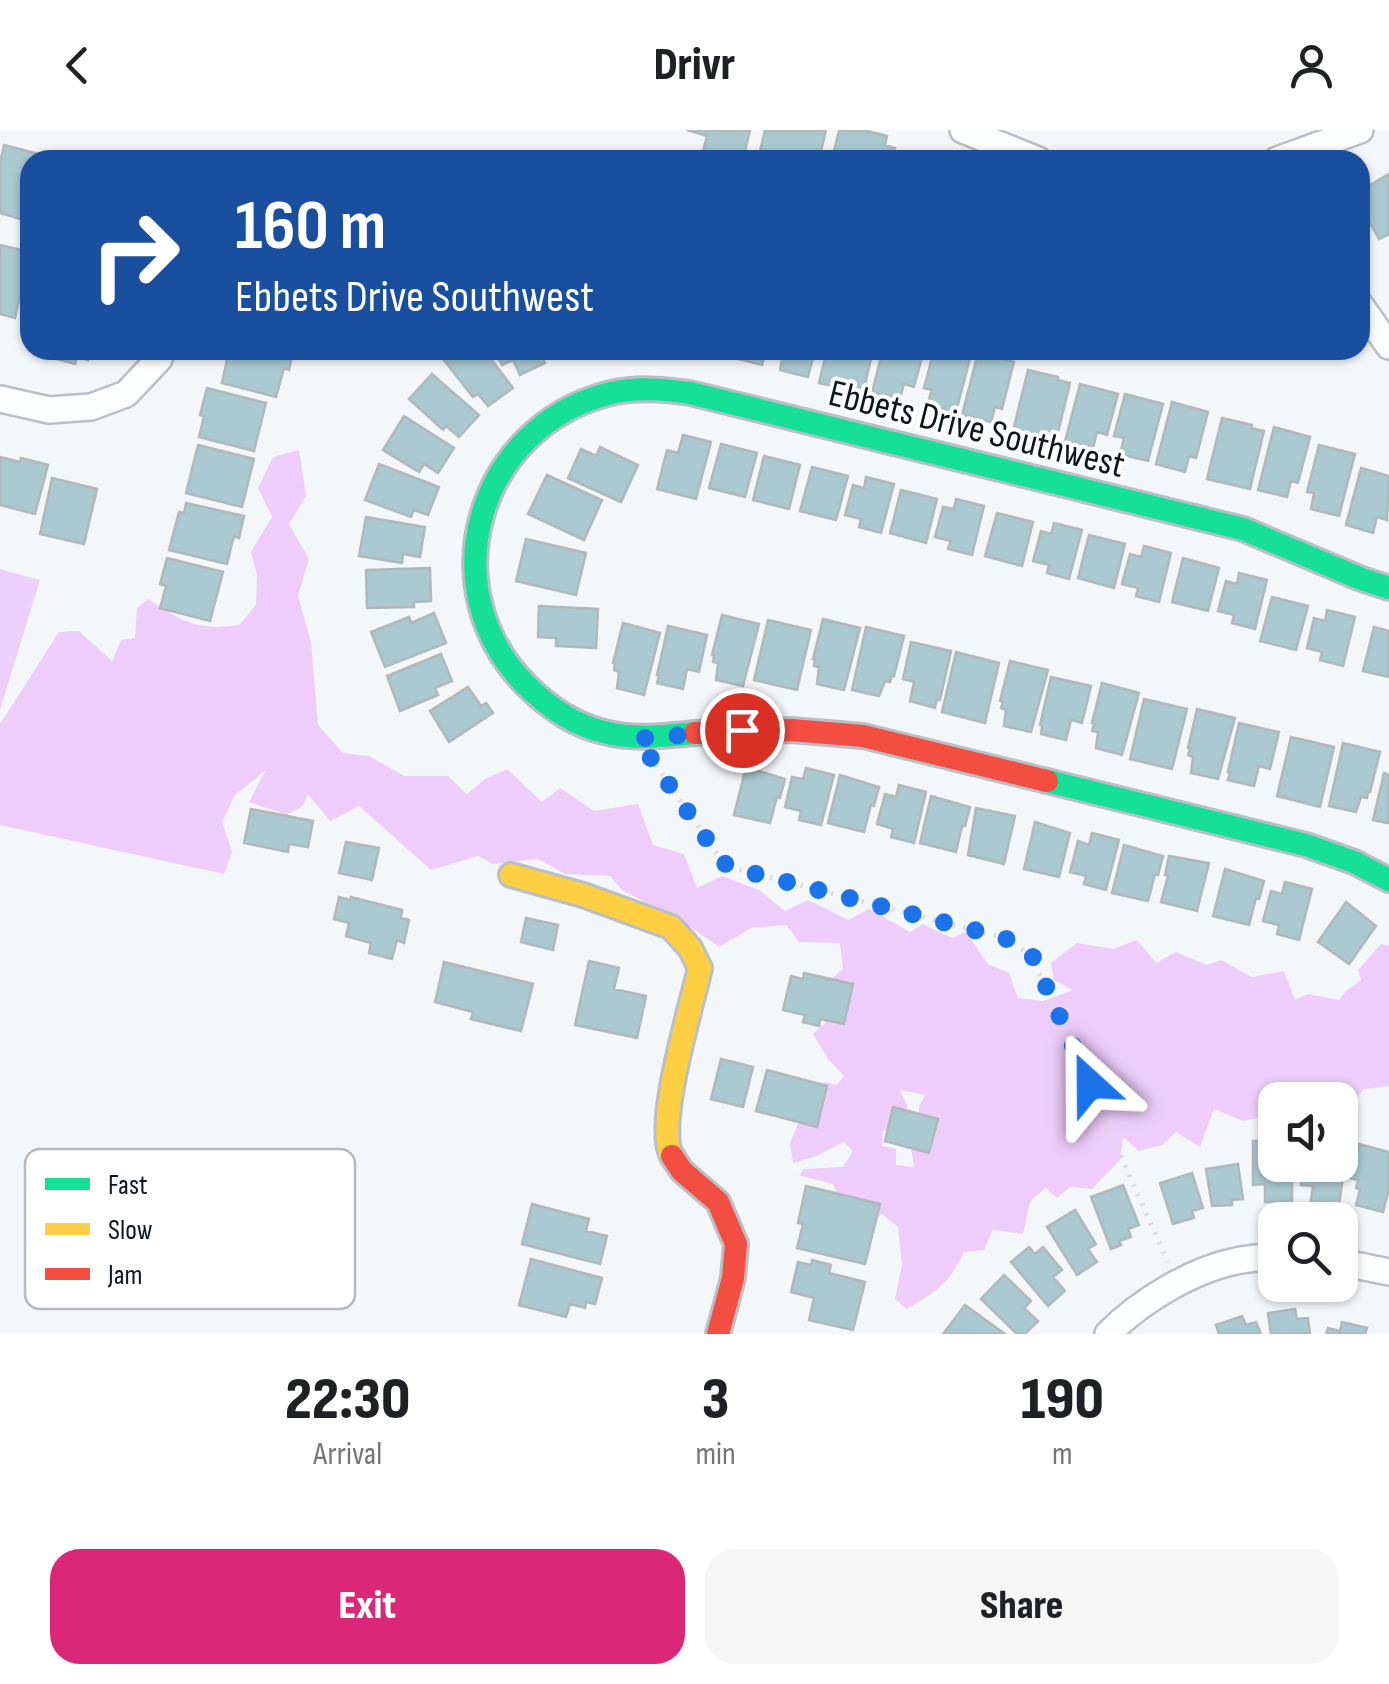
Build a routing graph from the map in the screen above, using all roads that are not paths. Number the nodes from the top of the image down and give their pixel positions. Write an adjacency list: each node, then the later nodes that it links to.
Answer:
1 (963, 130): 3 (street)
2 (1360, 130): 4 (street)
3 (1009, 150)
4 (1305, 150)
5 (1370, 319): 6 (street)
6 (1389, 346)
7 (159, 360): 8 (street)
8 (0, 398)
9 (1389, 588): 11 (street, Ebbets Drive Southwest)
10 (511, 875): 15 (street)
11 (1389, 880)
12 (1258, 1258): 16 (street)
13 (1358, 1266): 14 (street)
14 (1389, 1272)
15 (718, 1334)
16 (1108, 1334)

